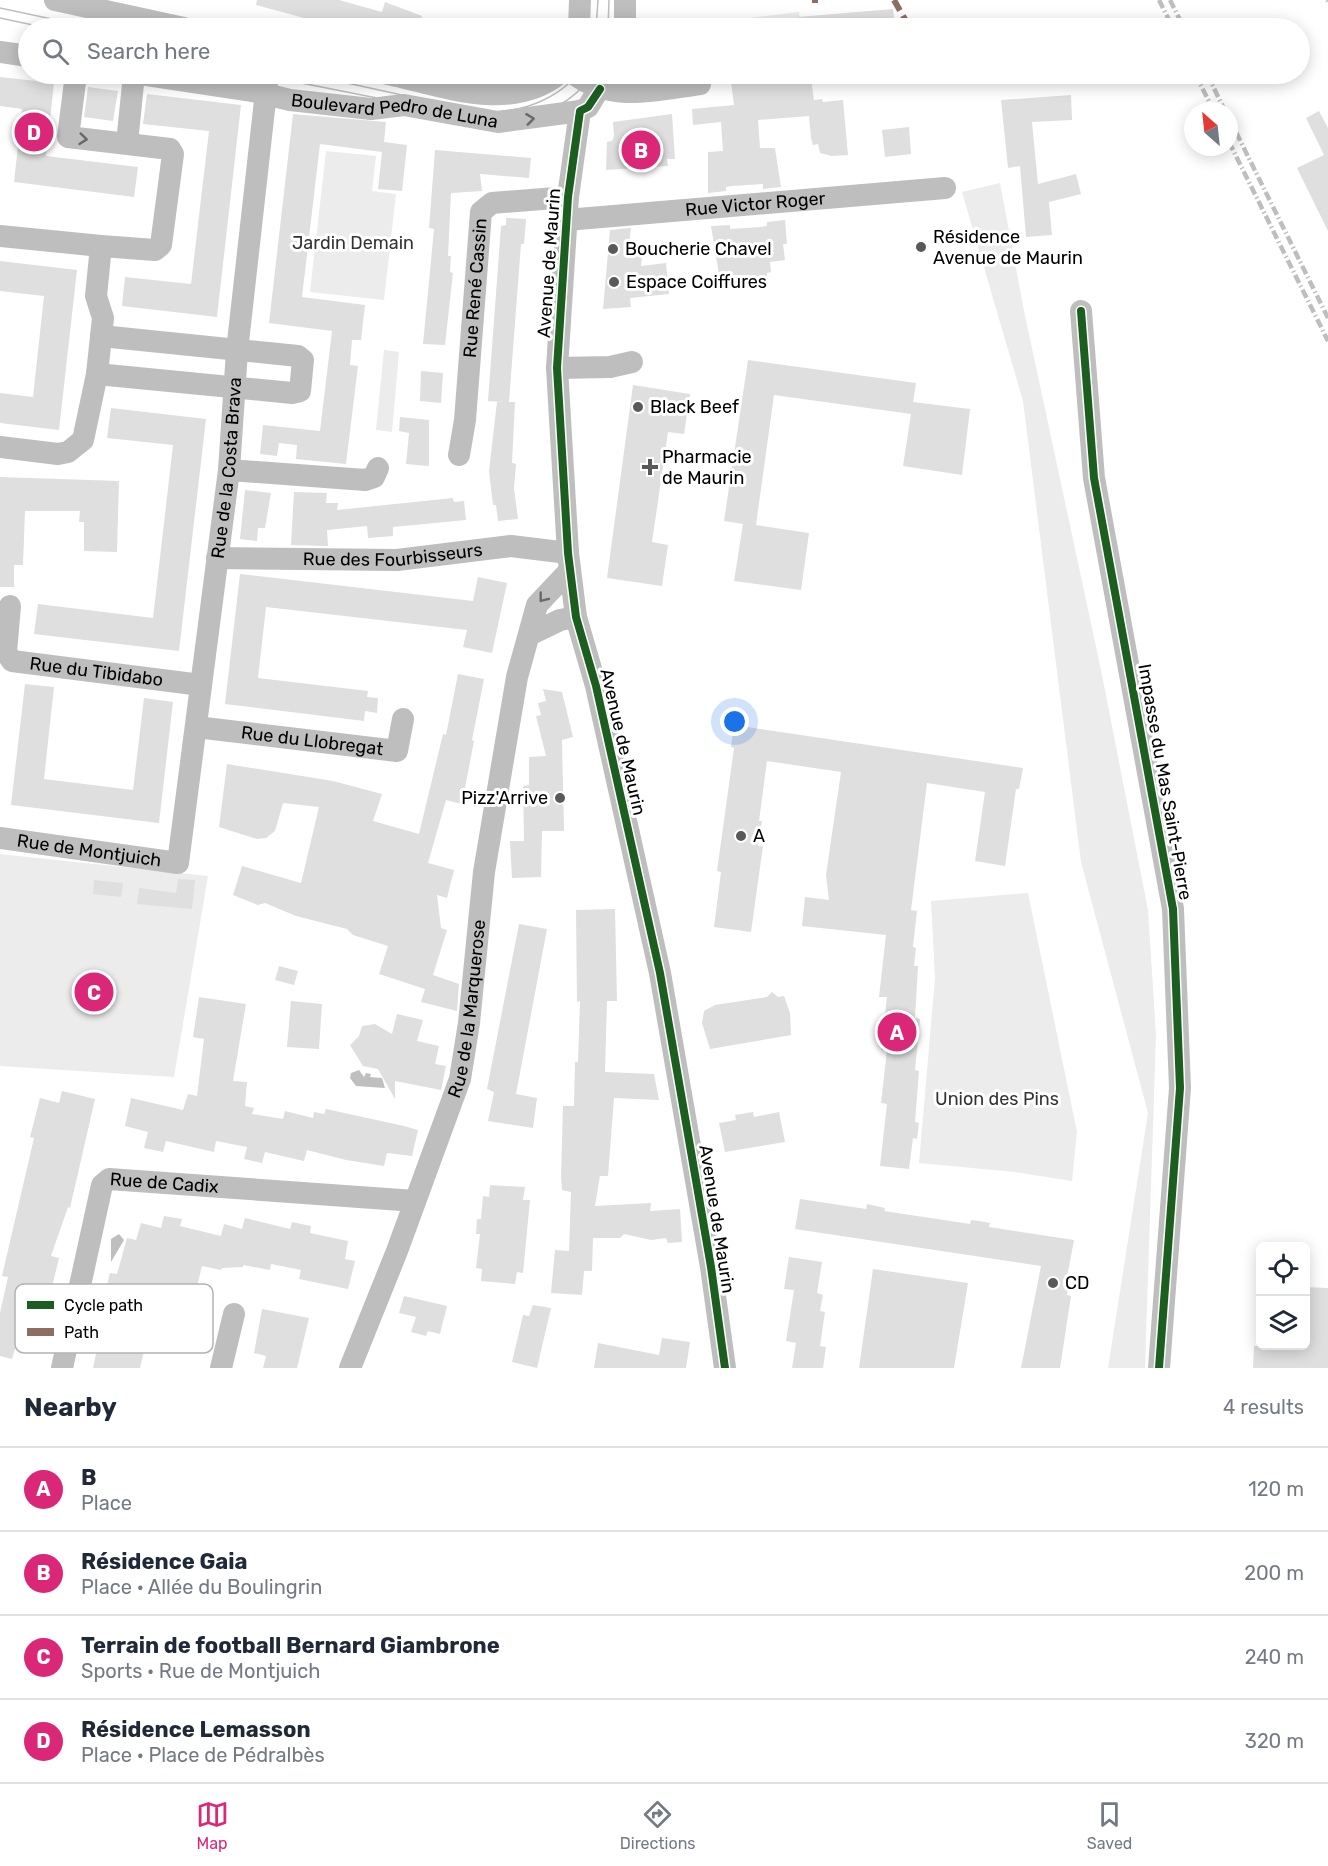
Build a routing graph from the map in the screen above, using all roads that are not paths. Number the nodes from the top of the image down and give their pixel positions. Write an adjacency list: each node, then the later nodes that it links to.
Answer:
1 (55, 0): 4 (street)
2 (580, 0): 5 (street)
3 (625, 0): 6 (street)
4 (138, 18)
5 (579, 18)
6 (625, 18)
7 (0, 52): 8 (street)
8 (18, 55)
9 (75, 84): 18 (street, one-way to 18)
10 (133, 84): 18 (street)
11 (266, 84): 17 (street, Boulevard Pedro de Luna, one-way to 17); 26 (street, Rue de la Costa Brava)
12 (434, 84): 13 (street, Boulevard Pedro de Luna)
13 (542, 84)
14 (602, 84): 17 (street)
15 (608, 84): 16 (street)
16 (700, 84)
17 (580, 111): 20 (street, Avenue de Maurin)
18 (127, 144): 23 (street)
19 (945, 188): 21 (street, Rue Victor Roger)
20 (568, 197): 21 (street, Avenue de Maurin); 32 (street, Rue René Cassin)
21 (566, 220): 28 (street, Avenue de Maurin)
22 (0, 236): 23 (street)
23 (101, 246): 25 (street)
24 (1081, 311): 53 (street, Impasse du Mas Saint-Pierre)
25 (101, 336): 26 (street); 29 (street)
26 (237, 351): 30 (street, Rue de la Costa Brava); 30 (street)
27 (632, 362): 28 (street)
28 (557, 368): 36 (street, Avenue de Maurin)
29 (97, 374): 30 (street); 31 (street)
30 (234, 389): 34 (street, Rue de la Costa Brava)
31 (0, 447)
32 (459, 455)
33 (378, 468): 34 (street)
34 (229, 470): 35 (street, Rue de la Costa Brava)
35 (218, 558): 36 (street, Rue des Fourbisseurs); 40 (street, Rue de la Costa Brava)
36 (569, 562): 38 (street, Avenue de Maurin); 39 (street, Rue de la Marquerose, one-way to 39)
37 (10, 606): 40 (street, Rue du Tibidabo)
38 (576, 617): 39 (street); 52 (street, Avenue de Maurin)
39 (531, 634): 45 (street, Rue de la Marquerose)
40 (201, 685): 42 (street, Rue de la Costa Brava)
41 (403, 719): 42 (street, Rue du Llobregat)
42 (196, 727): 44 (street, Rue de la Costa Brava)
43 (0, 838): 44 (street, Rue de Montjuich)
44 (178, 863)
45 (415, 1201): 46 (street, Rue de Cadix); 51 (street, Rue de la Marquerose)
46 (80, 1284)
47 (234, 1314): 50 (street)
48 (65, 1353): 49 (street, Rue de Cadix)
49 (62, 1368)
50 (220, 1368)
51 (350, 1368)
52 (725, 1368)
53 (1159, 1368)

